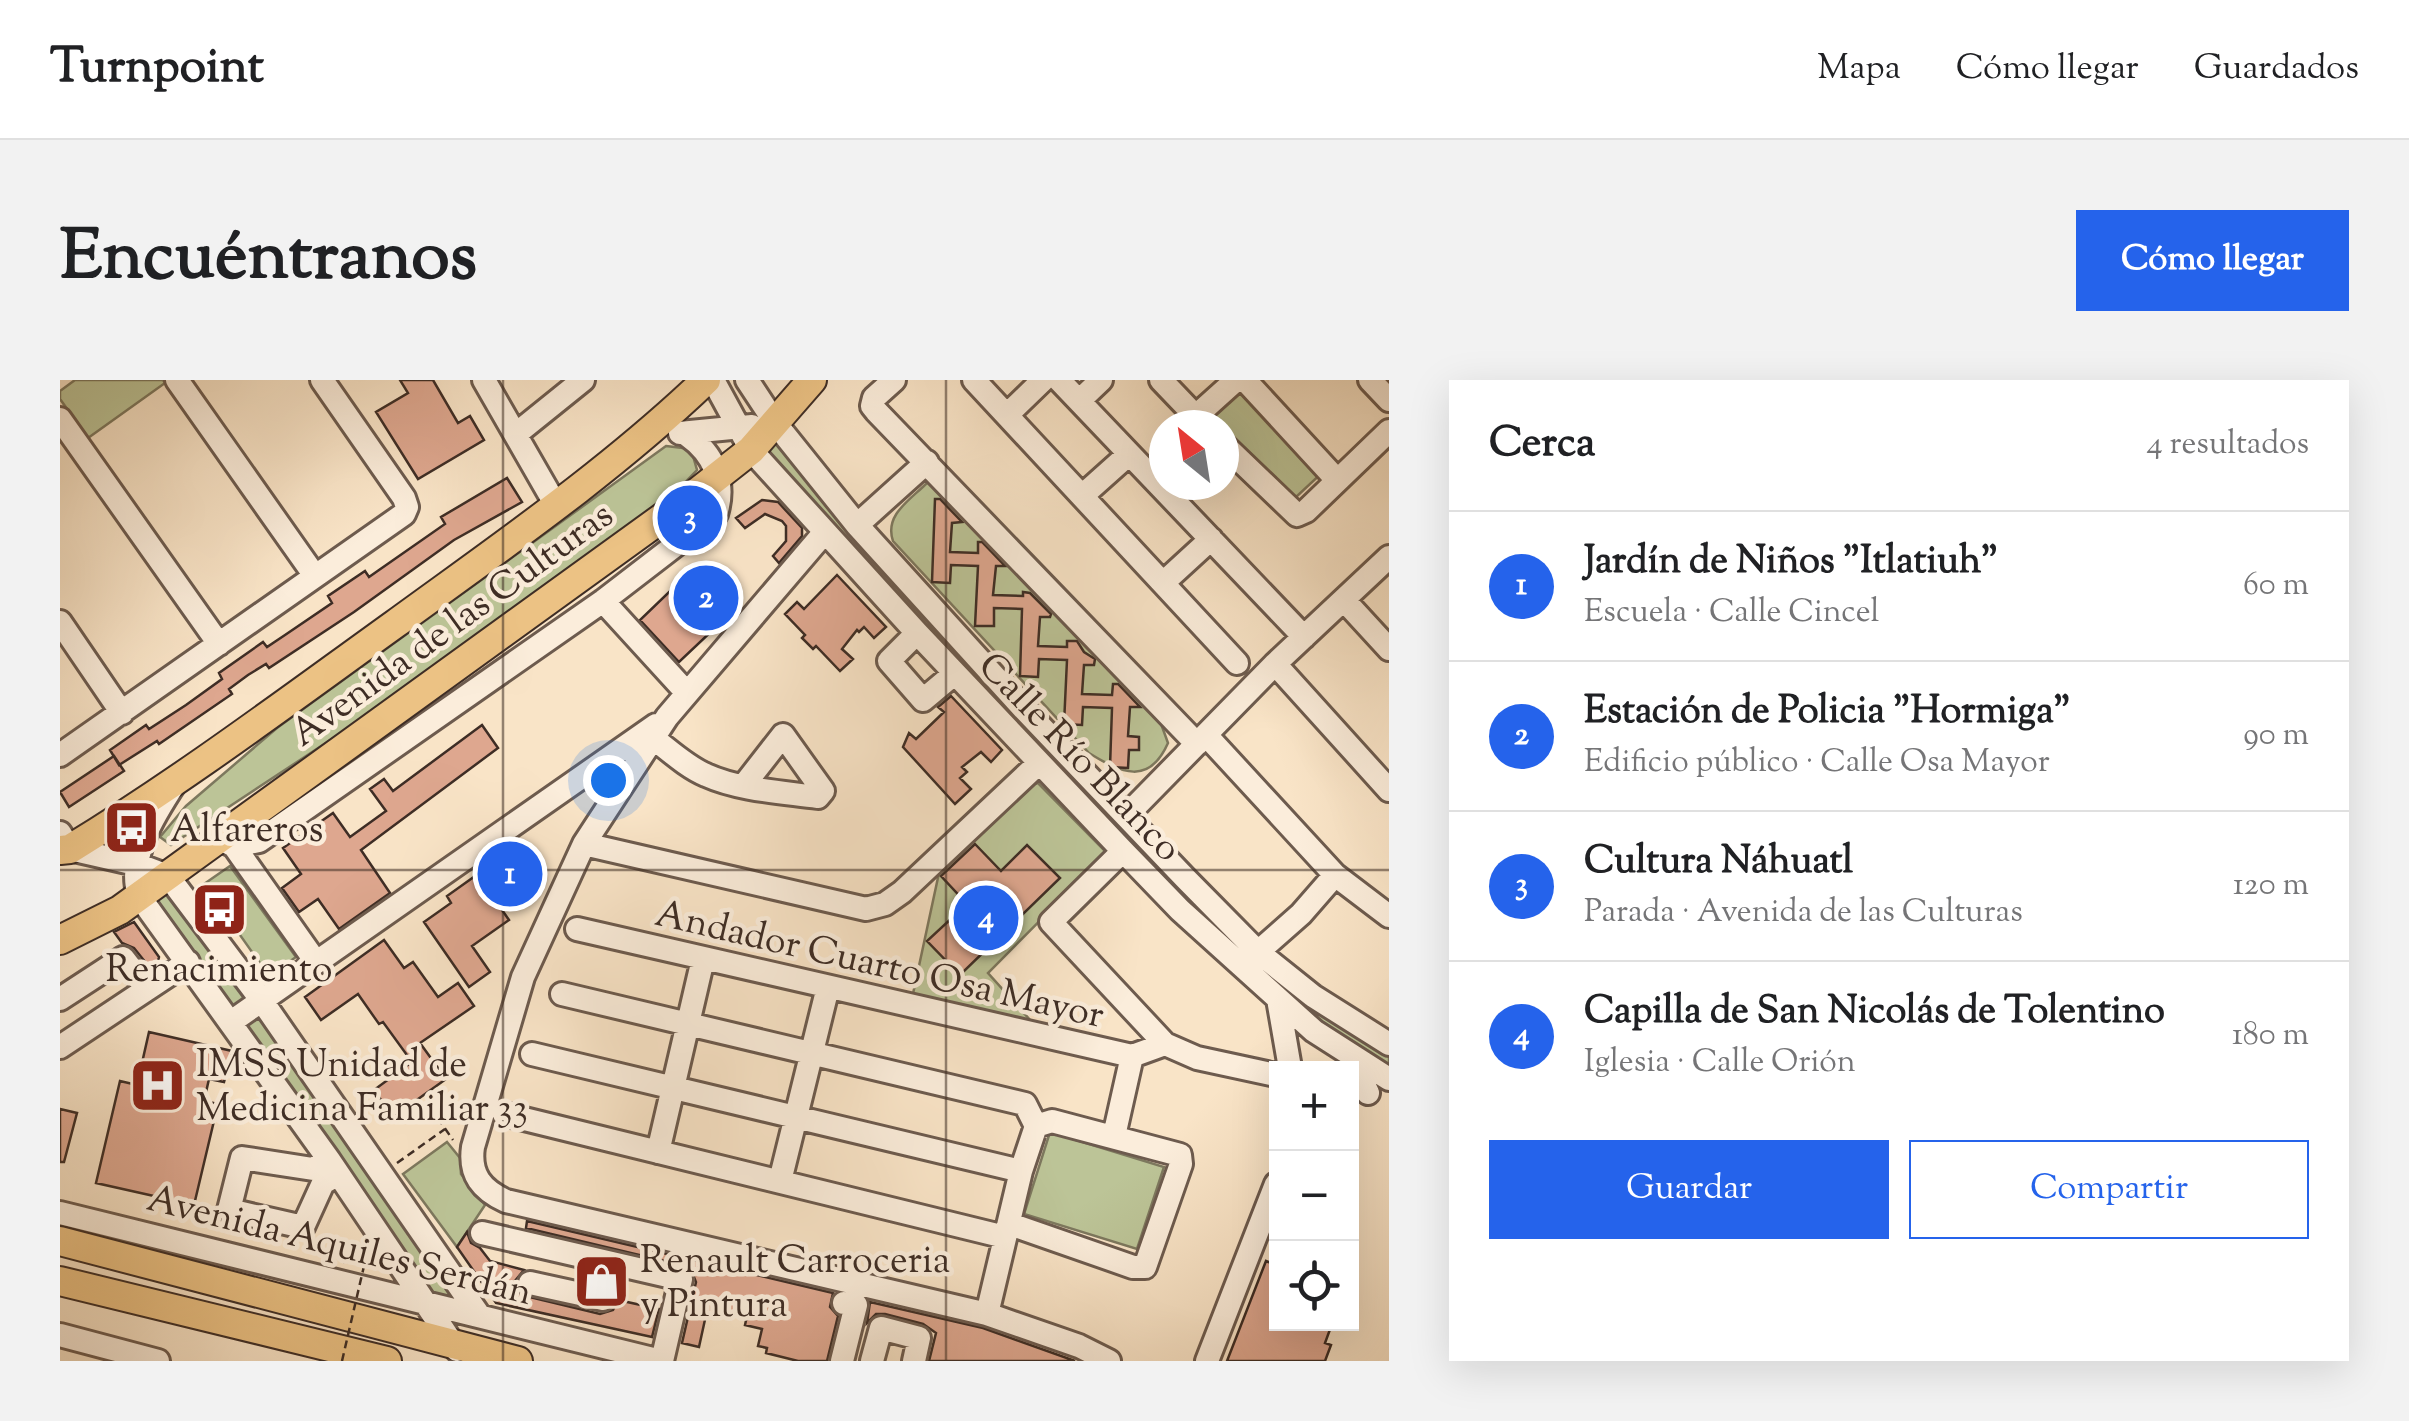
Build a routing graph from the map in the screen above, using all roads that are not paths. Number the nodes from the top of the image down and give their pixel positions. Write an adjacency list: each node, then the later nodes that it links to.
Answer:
1 (177, 380): 40 (street)
2 (322, 380): 40 (street)
3 (484, 380): 26 (street)
4 (583, 380): 26 (street)
5 (710, 380): 24 (main road, Avenida de las Culturas); 28 (street, Calle Río Blanco)
6 (748, 380): 23 (street, Calle Río Blanco)
7 (812, 380): 23 (main road, Avenida de las Culturas)
8 (894, 380): 31 (street)
9 (974, 380): 21 (street)
10 (1043, 380): 21 (street)
11 (1059, 380): 18 (street)
12 (1101, 380): 18 (street)
13 (1162, 380): 19 (street)
14 (1236, 380): 20 (street)
15 (1245, 380): 33 (street)
16 (1370, 380): 17 (street)
17 (1389, 400)
18 (1079, 402): 29 (street)
19 (1190, 410)
20 (1209, 410)
21 (1007, 415): 34 (street)
22 (60, 419): 47 (street)
23 (776, 424): 28 (main road, Avenida de las Culturas); 36 (street, Calle Río Blanco)
24 (655, 429): 27 (street); 35 (main road, Avenida de las Culturas)
25 (1389, 432): 33 (street)
26 (516, 434): 35 (street)
27 (687, 435): 28 (street); 32 (street)
28 (745, 438): 32 (main road, Avenida de las Culturas); 37 (street, Calle Río Blanco)
29 (1129, 454): 34 (street); 38 (street)
30 (1239, 460): 33 (street)
31 (927, 462): 36 (street); 56 (street)
32 (718, 475): 43 (street); 63 (main road, Avenida de las Culturas)
33 (1337, 480)
34 (1082, 496): 41 (street)
35 (557, 507): 59 (main road, Avenida de las Culturas)
36 (857, 525): 62 (street, Calle Río Blanco)
37 (824, 532): 45 (street, Calle Río Blanco); 52 (street)
38 (1211, 540): 41 (street); 46 (street)
39 (1389, 557): 42 (street)
40 (315, 576): 47 (street)
41 (1163, 583): 49 (street)
42 (1344, 600): 46 (street); 48 (street)
43 (604, 601): 52 (street); 63 (street)
44 (60, 622): 53 (street)
45 (917, 633): 51 (street, Calle Río Blanco); 51 (street)
46 (1304, 636): 50 (street)
47 (219, 644): 53 (street)
48 (1389, 649)
49 (1237, 663)
50 (1275, 664): 56 (street); 61 (street)
51 (954, 674): 58 (street, Calle Río Blanco)
52 (687, 693): 54 (street)
53 (122, 713): 57 (street)
54 (667, 717): 55 (street); 79 (street)
55 (653, 738): 60 (street); 64 (street)
56 (1202, 739): 62 (street); 68 (street)
57 (60, 754)
58 (1039, 763): 64 (street); 66 (street, Calle Río Blanco)
59 (176, 782): 65 (main road, Avenida de las Culturas); 67 (street)
60 (744, 785)
61 (1389, 790)
62 (1128, 814): 70 (street, Calle Río Blanco)
63 (226, 842): 69 (main road, Avenida de las Culturas); 79 (street)
64 (584, 844): 119 (street)
65 (63, 847): 67 (street, Avenida de las Culturas)
66 (1123, 852): 71 (street, Calle Río Blanco); 88 (street)
67 (136, 864): 69 (street, Avenida de las Culturas); 72 (street)
68 (1335, 875): 73 (street); 76 (street)
69 (168, 876): 72 (main road, Avenida de las Culturas); 85 (street)
70 (1185, 878): 71 (street); 76 (street, Calle Río Blanco)
71 (1165, 895): 83 (street, Calle Río Blanco)
72 (138, 896): 75 (main road, Avenida de las Culturas); 78 (street)
73 (1389, 916)
74 (578, 929): 77 (street, Andador Cuarto Osa Mayor)
75 (60, 940)
76 (1258, 952): 89 (street, Calle Río Blanco)
77 (702, 959): 80 (street, Andador Cuarto Osa Mayor); 87 (street)
78 (188, 962): 81 (street); 86 (street)
79 (316, 962): 85 (street)
80 (828, 986): 91 (street); 93 (street, Andador Cuarto Osa Mayor)
81 (147, 989): 84 (street); 90 (street)
82 (562, 994): 87 (street)
83 (1278, 999): 94 (street, Calle Río Blanco); 95 (street)
84 (60, 1000)
85 (262, 1001): 86 (street); 104 (street)
86 (230, 1022): 106 (street)
87 (689, 1023): 91 (street); 98 (street)
88 (1165, 1044): 93 (street, Andador Cuarto Osa Mayor); 96 (street)
89 (1389, 1044)
90 (60, 1046)
91 (810, 1052): 101 (street); 102 (street)
92 (532, 1054): 98 (street)
93 (1132, 1056): 103 (street)
94 (1343, 1060): 97 (street, Calle Río Blanco); 99 (street)
95 (1289, 1061)
96 (1269, 1073)
97 (1389, 1079)
98 (672, 1087): 101 (street); 105 (street)
99 (1368, 1094)
100 (504, 1114): 105 (street)
101 (796, 1117): 107 (street); 108 (street)
102 (1036, 1126): 103 (street); 107 (street)
103 (1114, 1136): 111 (street)
104 (364, 1146): 106 (street); 120 (street)
105 (658, 1152): 108 (street)
106 (333, 1167): 106 (street); 117 (street)
107 (1021, 1171): 111 (street)
108 (780, 1181): 111 (street)
109 (1269, 1202): 132 (street)
110 (60, 1213): 117 (street, Avenida Aquiles Serdán)
111 (1008, 1231): 119 (street)
112 (482, 1233): 114 (street)
113 (60, 1241): 123 (main road, Avenida Aquiles Serdán)
114 (612, 1263): 116 (street); 127 (street)
115 (60, 1281): 125 (main road)
116 (530, 1283)
117 (423, 1300): 120 (street, Avenida Aquiles Serdán); 123 (street)
118 (844, 1303): 128 (street)
119 (987, 1314): 131 (street)
120 (479, 1315): 127 (street, Avenida Aquiles Serdán)
121 (68, 1345): 122 (street)
122 (97, 1353): 124 (street)
123 (459, 1354): 126 (main road, Avenida Aquiles Serdán)
124 (158, 1361)
125 (387, 1361)
126 (518, 1361)
127 (662, 1361)
128 (842, 1361)
129 (872, 1361): 130 (street)
130 (914, 1361)
131 (1109, 1361)
132 (1208, 1361)

